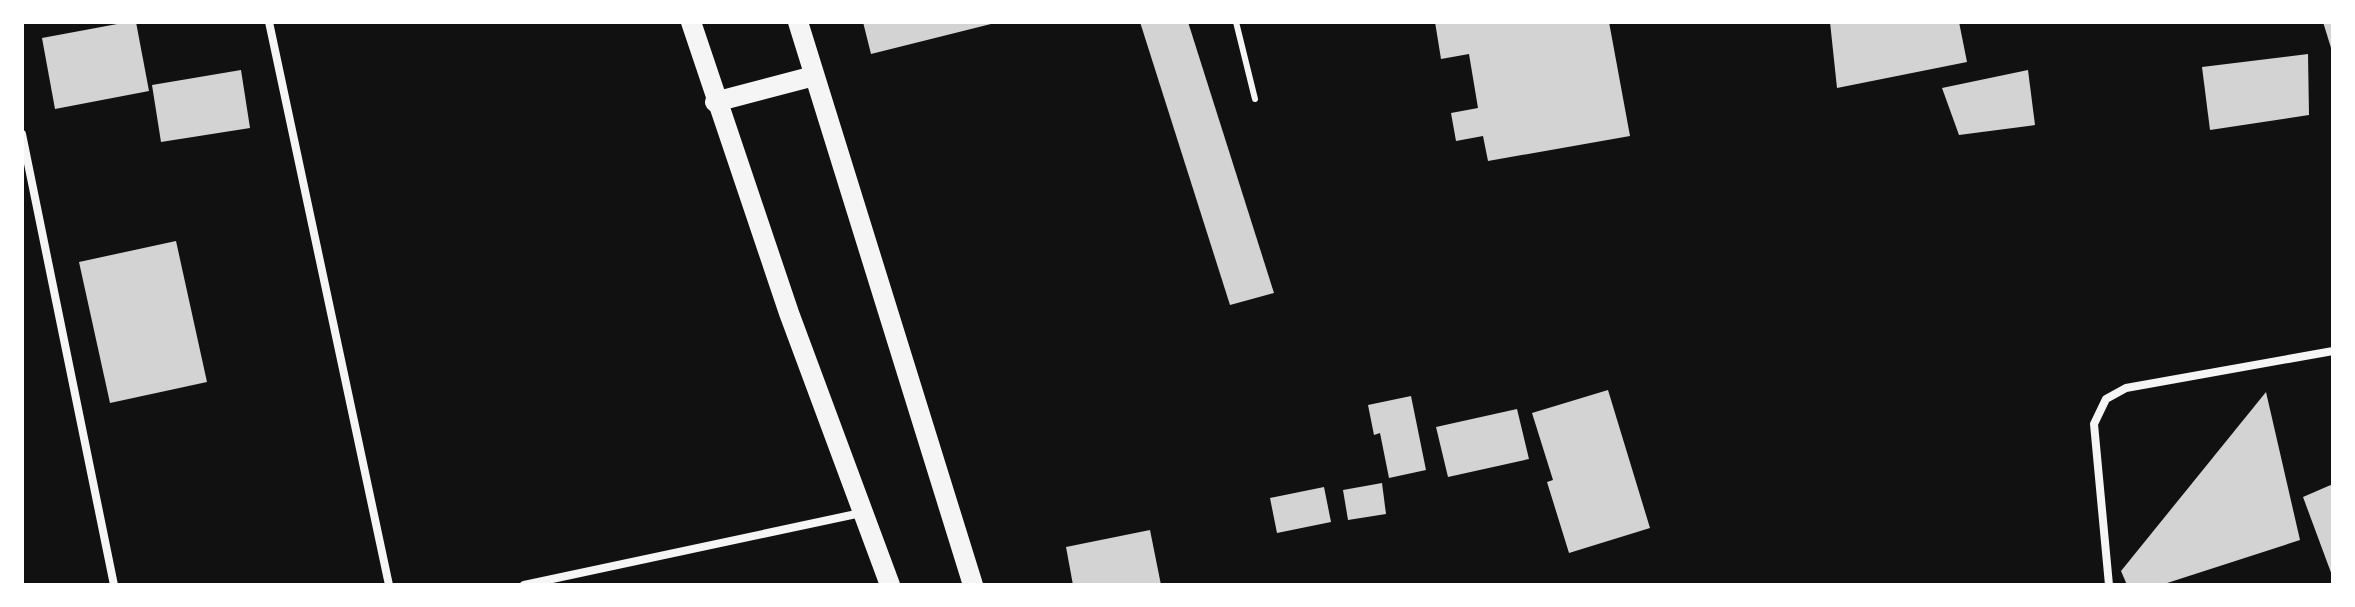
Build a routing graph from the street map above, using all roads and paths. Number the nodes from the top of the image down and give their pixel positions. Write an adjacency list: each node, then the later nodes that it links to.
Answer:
1 (269, 22): 12 (street)
2 (691, 22): 7 (main road)
3 (798, 22): 5 (main road)
4 (1236, 22): 6 (lane)
5 (814, 76): 7 (main road); 15 (main road)
6 (1255, 99)
7 (715, 102): 10 (main road)
8 (22, 134): 11 (street)
9 (2333, 351): 16 (street)
10 (862, 513): 13 (street); 14 (main road)
11 (114, 585)
12 (389, 585)
13 (524, 585)
14 (890, 585)
15 (973, 585)
16 (2109, 585)

